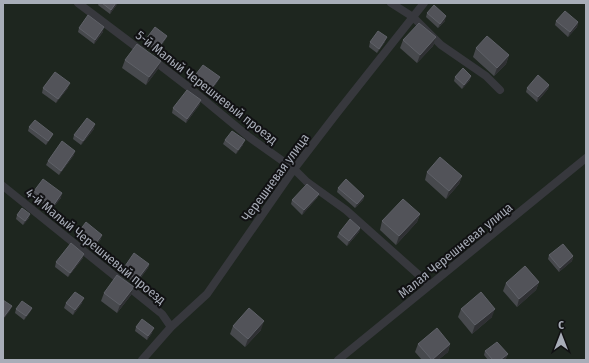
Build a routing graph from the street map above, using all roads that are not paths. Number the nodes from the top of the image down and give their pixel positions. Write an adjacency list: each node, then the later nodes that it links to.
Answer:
1 (78, 3): 7 (lane, 5-й Малый Черешневый проезд)
2 (392, 3): 4 (lane)
3 (424, 3): 4 (lane, Черешневая улица)
4 (413, 17): 5 (lane); 7 (lane, Черешневая улица)
5 (500, 90)
6 (586, 158): 9 (lane, Малая Черешневая улица)
7 (294, 170): 9 (lane, 5-й Малый Черешневый проезд); 10 (lane, Черешневая улица)
8 (3, 186): 10 (lane, 4-й Малый Черешневый проезд)
9 (430, 285): 12 (lane, Малая Черешневая улица)
10 (171, 327): 11 (lane, Черешневая улица)
11 (142, 360)
12 (338, 360)

